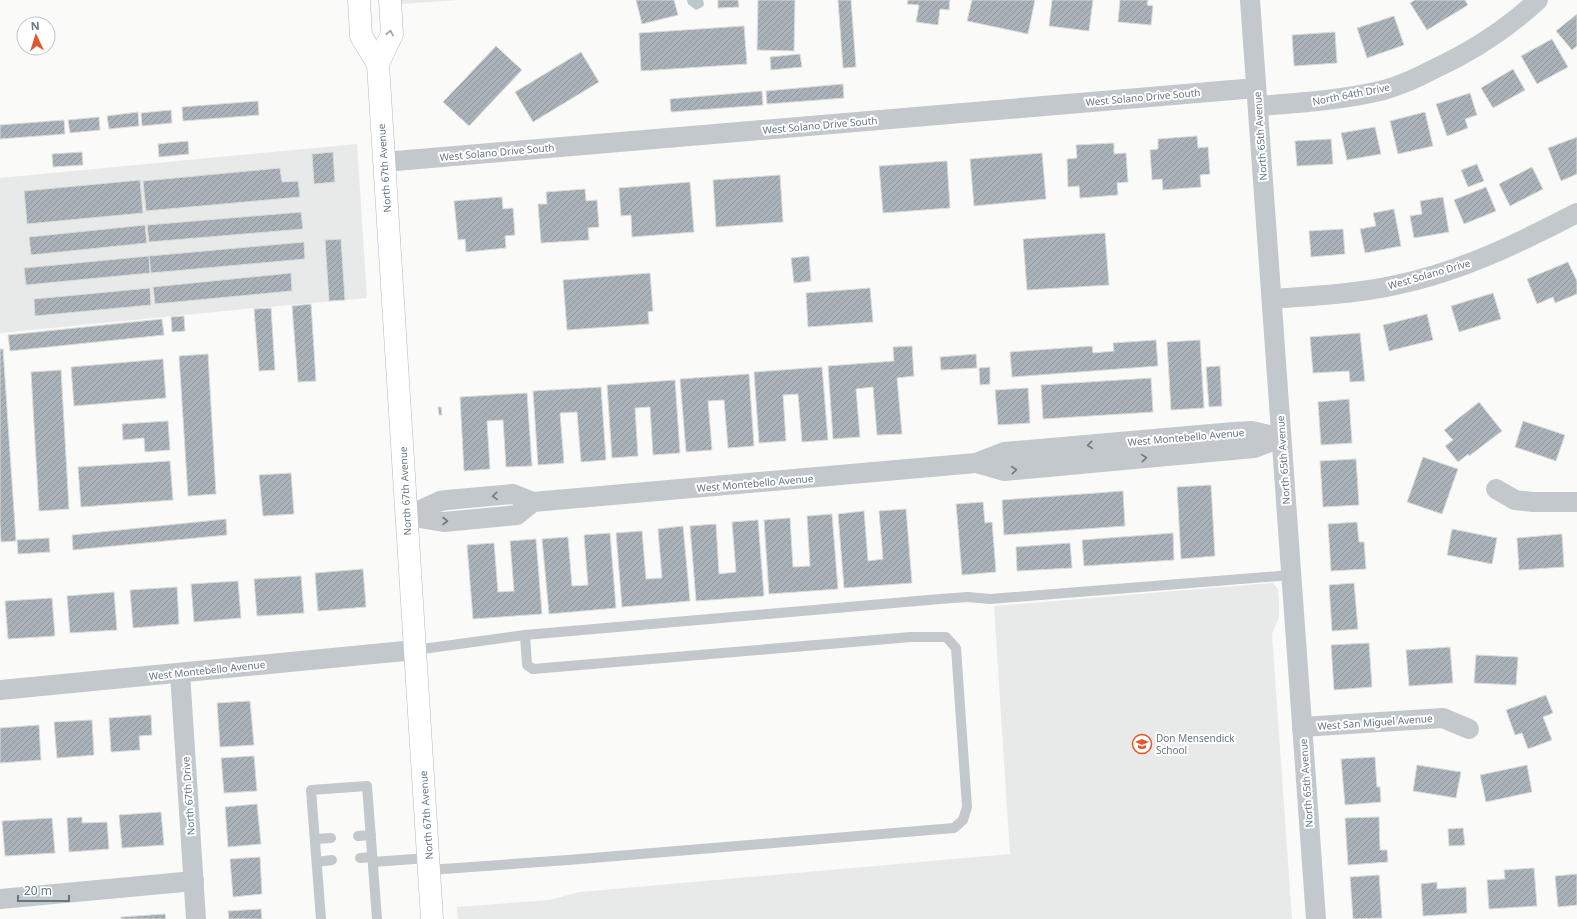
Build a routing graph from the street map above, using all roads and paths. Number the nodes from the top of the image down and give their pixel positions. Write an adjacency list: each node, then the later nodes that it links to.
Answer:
1 (359, 0): 5 (main road, North 67th Avenue)
2 (390, 0): 5 (main road, North 67th Avenue, one-way to 2)
3 (1250, 0): 6 (street, North 65th Avenue)
4 (1538, 0): 6 (street, North 64th Drive)
5 (378, 64): 7 (main road, North 67th Avenue)
6 (1257, 97): 7 (street, West Solano Drive South); 9 (street, North 65th Avenue)
7 (384, 162): 13 (main road, North 67th Avenue)
8 (1577, 213): 9 (street, West Solano Drive)
9 (1272, 300): 10 (street, North 65th Avenue)
10 (1281, 438): 13 (street, West Montebello Avenue); 14 (street, North 65th Avenue)
11 (1496, 490): 12 (street)
12 (1577, 502)
13 (407, 516): 16 (main road, North 67th Avenue)
14 (1291, 574): 15 (lane); 19 (street, North 65th Avenue)
15 (525, 635): 16 (lane); 29 (lane)
16 (415, 650): 17 (street, West Montebello Avenue); 29 (main road, North 67th Avenue)
17 (180, 672): 18 (street, West Montebello Avenue); 30 (street, North 67th Drive)
18 (0, 690)
19 (1302, 727): 20 (street, West San Miguel Avenue); 36 (street, North 65th Avenue)
20 (1469, 730)
21 (371, 835): 22 (lane); 24 (lane); 27 (lane)
22 (358, 836)
23 (331, 838): 24 (lane)
24 (315, 839): 28 (lane)
25 (360, 858): 27 (lane)
26 (332, 860): 28 (lane)
27 (372, 860): 29 (lane); 34 (lane)
28 (316, 862): 33 (lane)
29 (429, 864): 35 (main road, North 67th Avenue)
30 (194, 881): 31 (street); 32 (street, North 67th Drive)
31 (0, 899)
32 (196, 919)
33 (320, 919)
34 (377, 919)
35 (432, 919)
36 (1316, 919)

